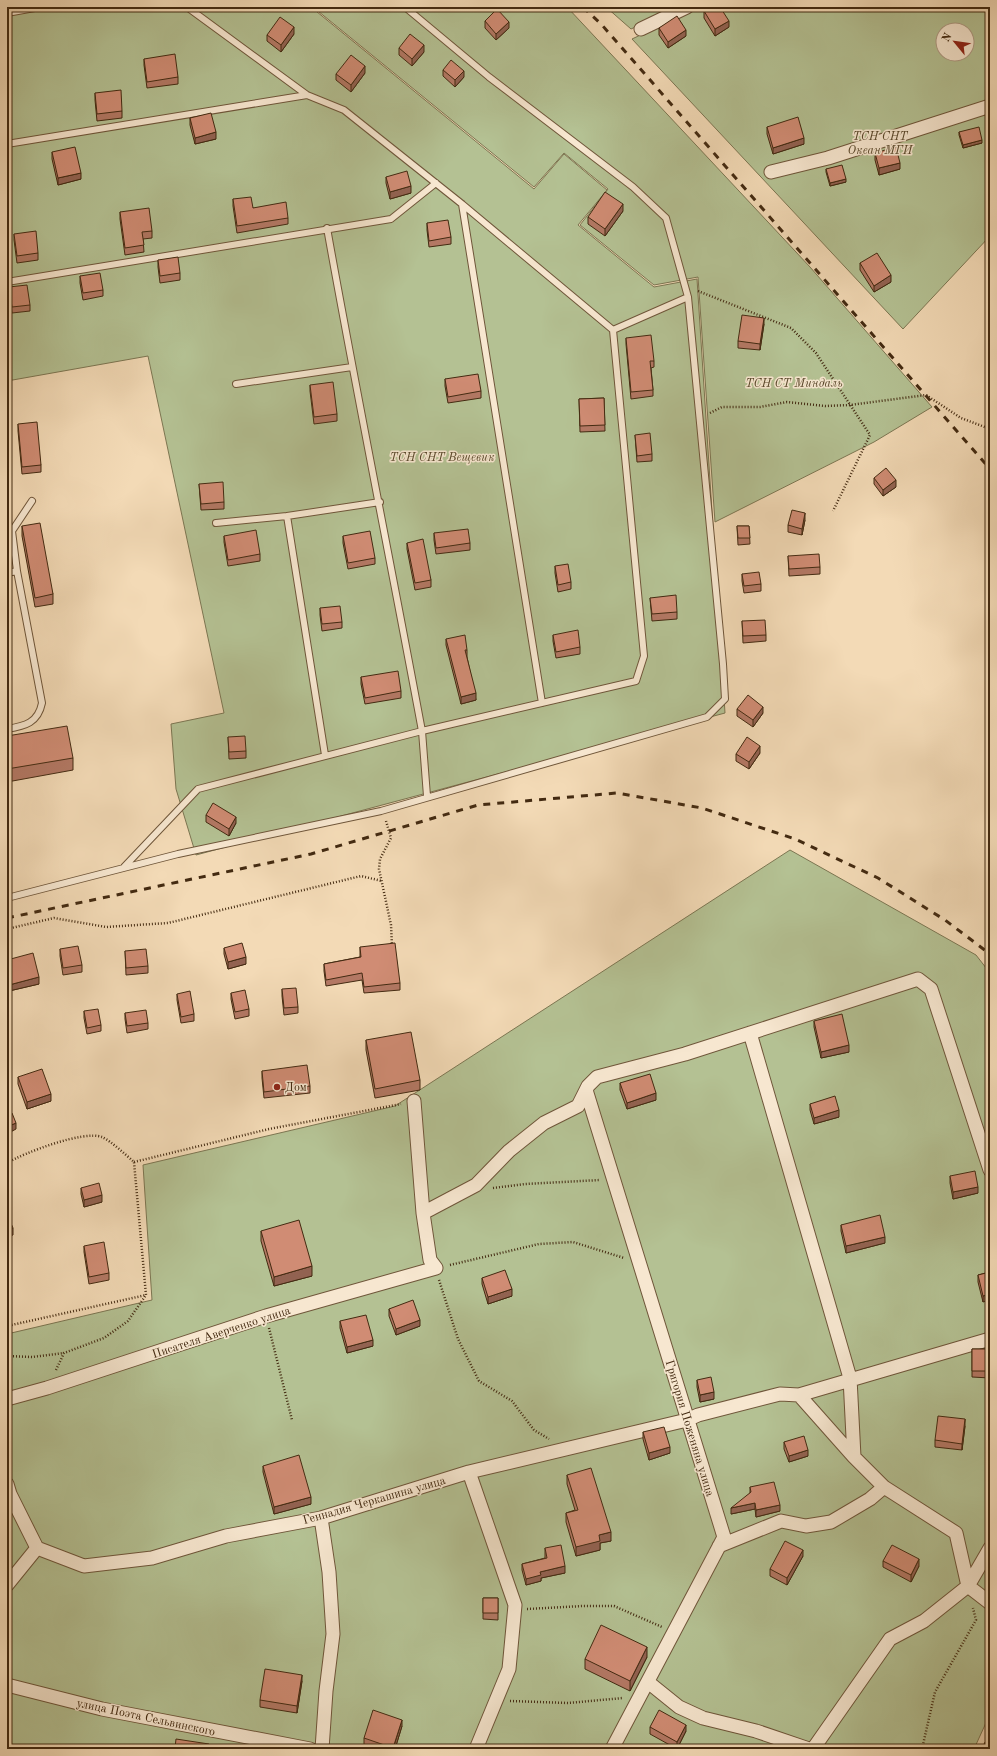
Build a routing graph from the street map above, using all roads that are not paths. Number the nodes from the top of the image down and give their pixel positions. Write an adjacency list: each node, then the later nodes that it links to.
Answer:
1 (40, 7): 5 (lane)
2 (186, 7): 7 (lane)
3 (405, 7): 15 (lane)
4 (687, 7): 6 (street)
5 (7, 13)
6 (641, 29)
7 (307, 95): 9 (lane); 11 (lane)
8 (990, 106): 10 (street)
9 (7, 144)
10 (771, 172)
11 (436, 183): 12 (lane); 13 (lane)
12 (462, 204): 16 (lane); 25 (lane)
13 (327, 228): 14 (lane); 17 (lane)
14 (7, 282)
15 (688, 297): 16 (lane); 29 (lane)
16 (613, 330): 25 (lane)
17 (352, 367): 18 (lane); 20 (lane)
18 (236, 384)
19 (32, 501): 23 (lane)
20 (380, 502): 21 (lane); 27 (lane)
21 (287, 516): 22 (lane); 28 (lane)
22 (216, 523)
23 (17, 571): 24 (lane); 26 (lane)
24 (7, 573)
25 (542, 703): 27 (lane)
26 (7, 729)
27 (422, 731): 28 (lane); 29 (lane)
28 (325, 755): 30 (lane)
29 (427, 796): 30 (lane)
30 (124, 868): 31 (lane)
31 (7, 898)
32 (750, 1033): 33 (street); 35 (street); 38 (street)
33 (586, 1090): 36 (street); 41 (street, Григория Поженяна улица)
34 (414, 1101): 36 (street)
35 (990, 1170)
36 (423, 1213): 40 (street, Писателя Аверченко улица)
37 (990, 1339): 38 (street, Геннадия Черкашина улица)
38 (850, 1378): 39 (street, Геннадия Черкашина улица); 42 (street)
39 (798, 1394): 41 (street, Геннадия Черкашина улица); 42 (street)
40 (7, 1399)
41 (687, 1420): 43 (street, Геннадия Черкашина улица); 47 (street, Григория Поженяна улица)
42 (854, 1457): 45 (street)
43 (469, 1472): 46 (street, Геннадия Черкашина улица); 57 (street)
44 (7, 1484): 48 (street)
45 (884, 1487): 47 (street); 51 (street)
46 (321, 1518): 48 (street, Геннадия Черкашина улица); 56 (street)
47 (719, 1546): 53 (street, Григория Поженяна улица)
48 (37, 1548): 50 (street)
49 (990, 1548): 51 (street)
50 (7, 1585)
51 (968, 1586): 52 (street); 60 (street)
52 (990, 1603)
53 (648, 1682): 58 (street, Григория Поженяна улица); 59 (street)
54 (7, 1685): 55 (street, улица Поэта Сельвинского)
55 (310, 1749)
56 (322, 1749)
57 (476, 1749)
58 (612, 1749)
59 (809, 1749)
60 (813, 1749)

